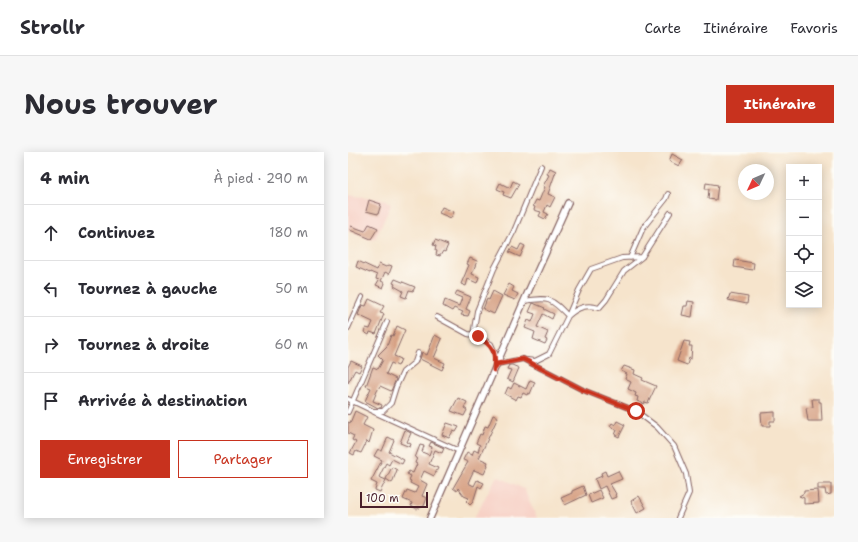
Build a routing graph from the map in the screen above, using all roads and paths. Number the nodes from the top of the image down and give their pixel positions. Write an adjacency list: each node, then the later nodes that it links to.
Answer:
1 (541, 166): 13 (street)
2 (668, 194): 6 (street)
3 (568, 203): 8 (street)
4 (670, 213): 5 (street)
5 (642, 257): 6 (street); 9 (street)
6 (630, 258): 9 (street)
7 (362, 297): 12 (street)
8 (524, 301): 9 (street); 16 (street)
9 (568, 316): 15 (street)
10 (437, 317): 13 (street)
11 (387, 322): 18 (street)
12 (348, 328)
13 (474, 335): 16 (street)
14 (418, 353): 19 (street)
15 (523, 359): 16 (street); 23 (street)
16 (496, 367): 21 (street)
17 (348, 398): 18 (street)
18 (353, 401): 19 (street); 20 (street)
19 (373, 411): 21 (street)
20 (348, 412)
21 (459, 451): 22 (street)
22 (430, 518)
23 (678, 518)

